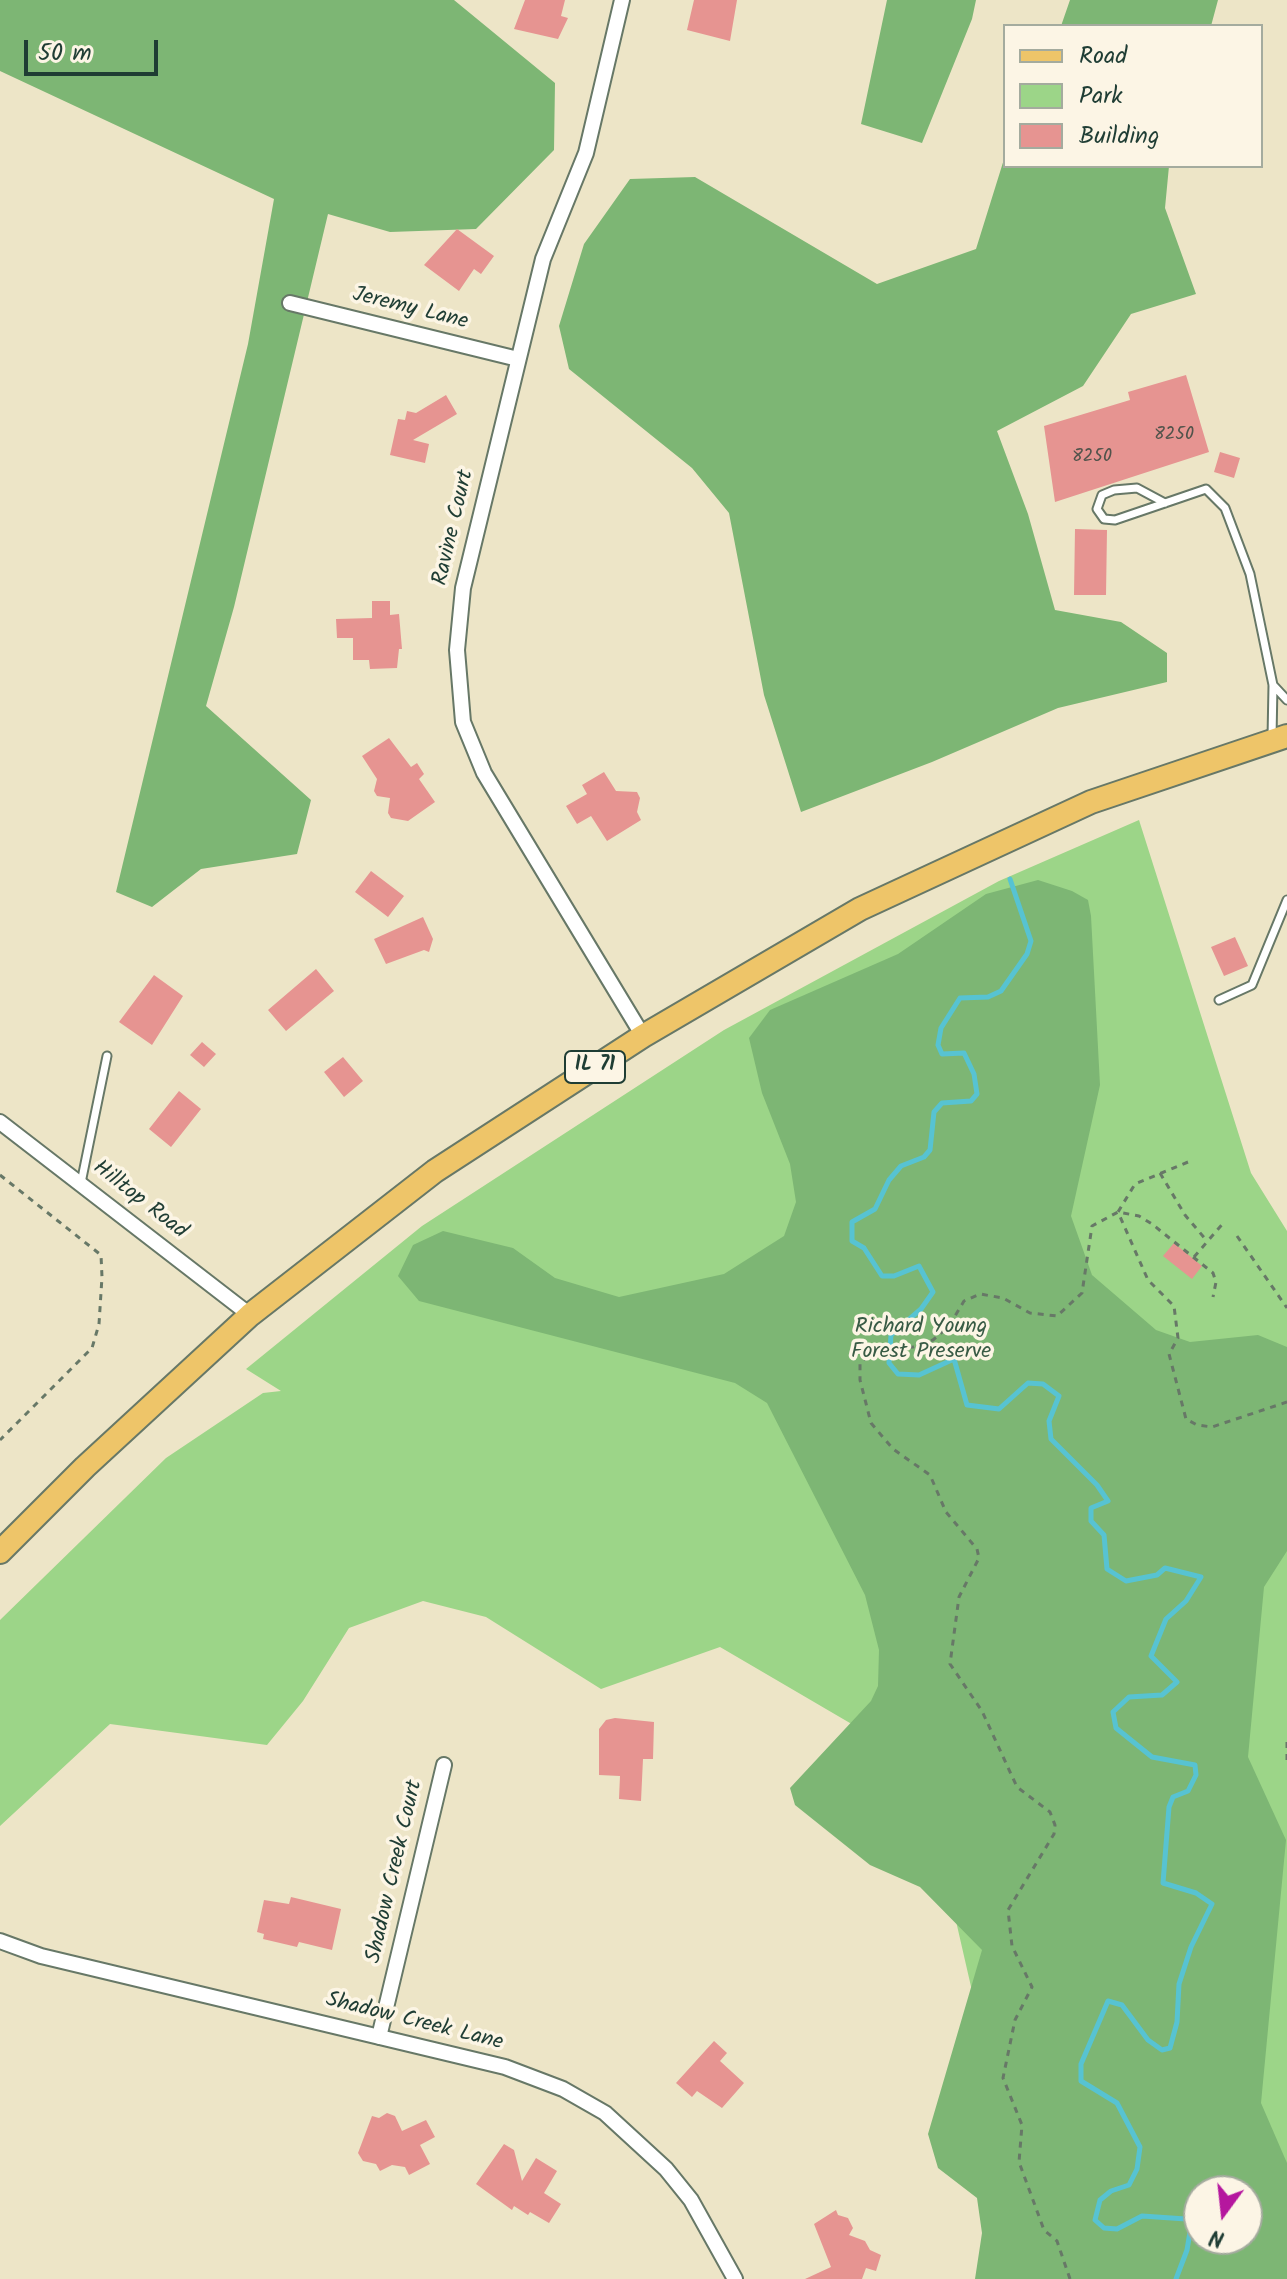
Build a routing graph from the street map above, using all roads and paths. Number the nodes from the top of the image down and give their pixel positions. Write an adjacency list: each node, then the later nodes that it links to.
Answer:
1 (622, 0): 3 (street, Ravine Court)
2 (290, 303): 3 (street, Jeremy Lane)
3 (518, 359): 10 (street, Ravine Court)
4 (1165, 503): 4 (lane); 5 (lane)
5 (1273, 685): 6 (lane); 7 (lane)
6 (1287, 700)
7 (1279, 739): 10 (main road, IL 71)
8 (1287, 900): 9 (lane)
9 (1219, 1000)
10 (643, 1036): 24 (main road, IL 71)
11 (107, 1056): 16 (lane)
12 (0, 1122): 16 (street, Hilltop Road)
13 (1188, 1162): 14 (path)
14 (1160, 1173): 17 (path); 20 (path)
15 (0, 1175): 26 (path)
16 (81, 1183): 24 (street, Hilltop Road)
17 (1118, 1212): 21 (path); 25 (path); 34 (path)
18 (1225, 1221): 20 (path)
19 (1237, 1236): 23 (path)
20 (1207, 1241): 21 (path)
21 (1193, 1257): 22 (path)
22 (1213, 1297)
23 (1287, 1308)
24 (250, 1315): 27 (main road, IL 71)
25 (1287, 1402)
26 (0, 1440)
27 (0, 1552)
28 (1287, 1742): 29 (path)
29 (1287, 1760)
30 (444, 1765): 32 (street, Shadow Creek Court)
31 (0, 1941): 32 (street, Shadow Creek Lane)
32 (379, 2037): 33 (street, Shadow Creek Lane)
33 (735, 2279)
34 (1070, 2279)

